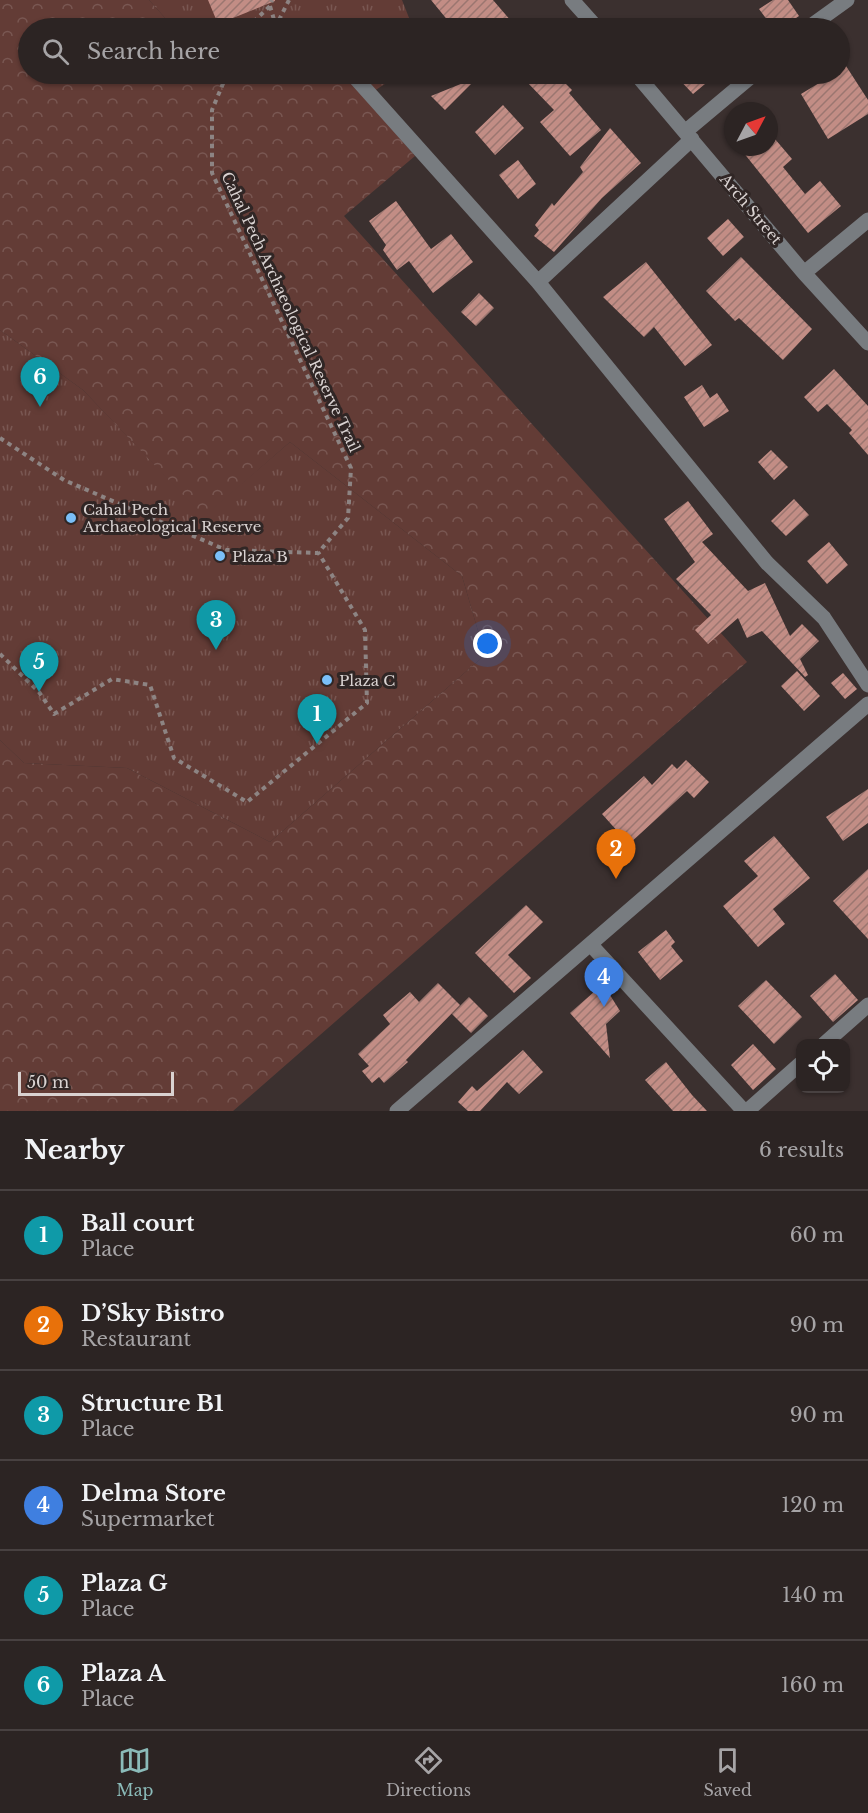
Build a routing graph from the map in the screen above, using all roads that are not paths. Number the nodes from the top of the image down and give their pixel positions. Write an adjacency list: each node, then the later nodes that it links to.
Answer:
1 (572, 0): 3 (street)
2 (847, 0): 4 (street)
3 (588, 18)
4 (822, 18)
5 (361, 84): 11 (street)
6 (645, 84): 8 (street, Arch Street)
7 (743, 84): 8 (street)
8 (689, 135): 10 (street, Arch Street); 11 (street)
9 (868, 220): 10 (street)
10 (804, 273): 12 (street, Arch Street)
11 (538, 282): 13 (street)
12 (868, 343)
13 (868, 686)
14 (868, 704): 15 (street)
15 (591, 945): 19 (street); 20 (street)
16 (868, 1005): 17 (street)
17 (830, 1039)
18 (796, 1068): 20 (street)
19 (397, 1111)
20 (745, 1111)

